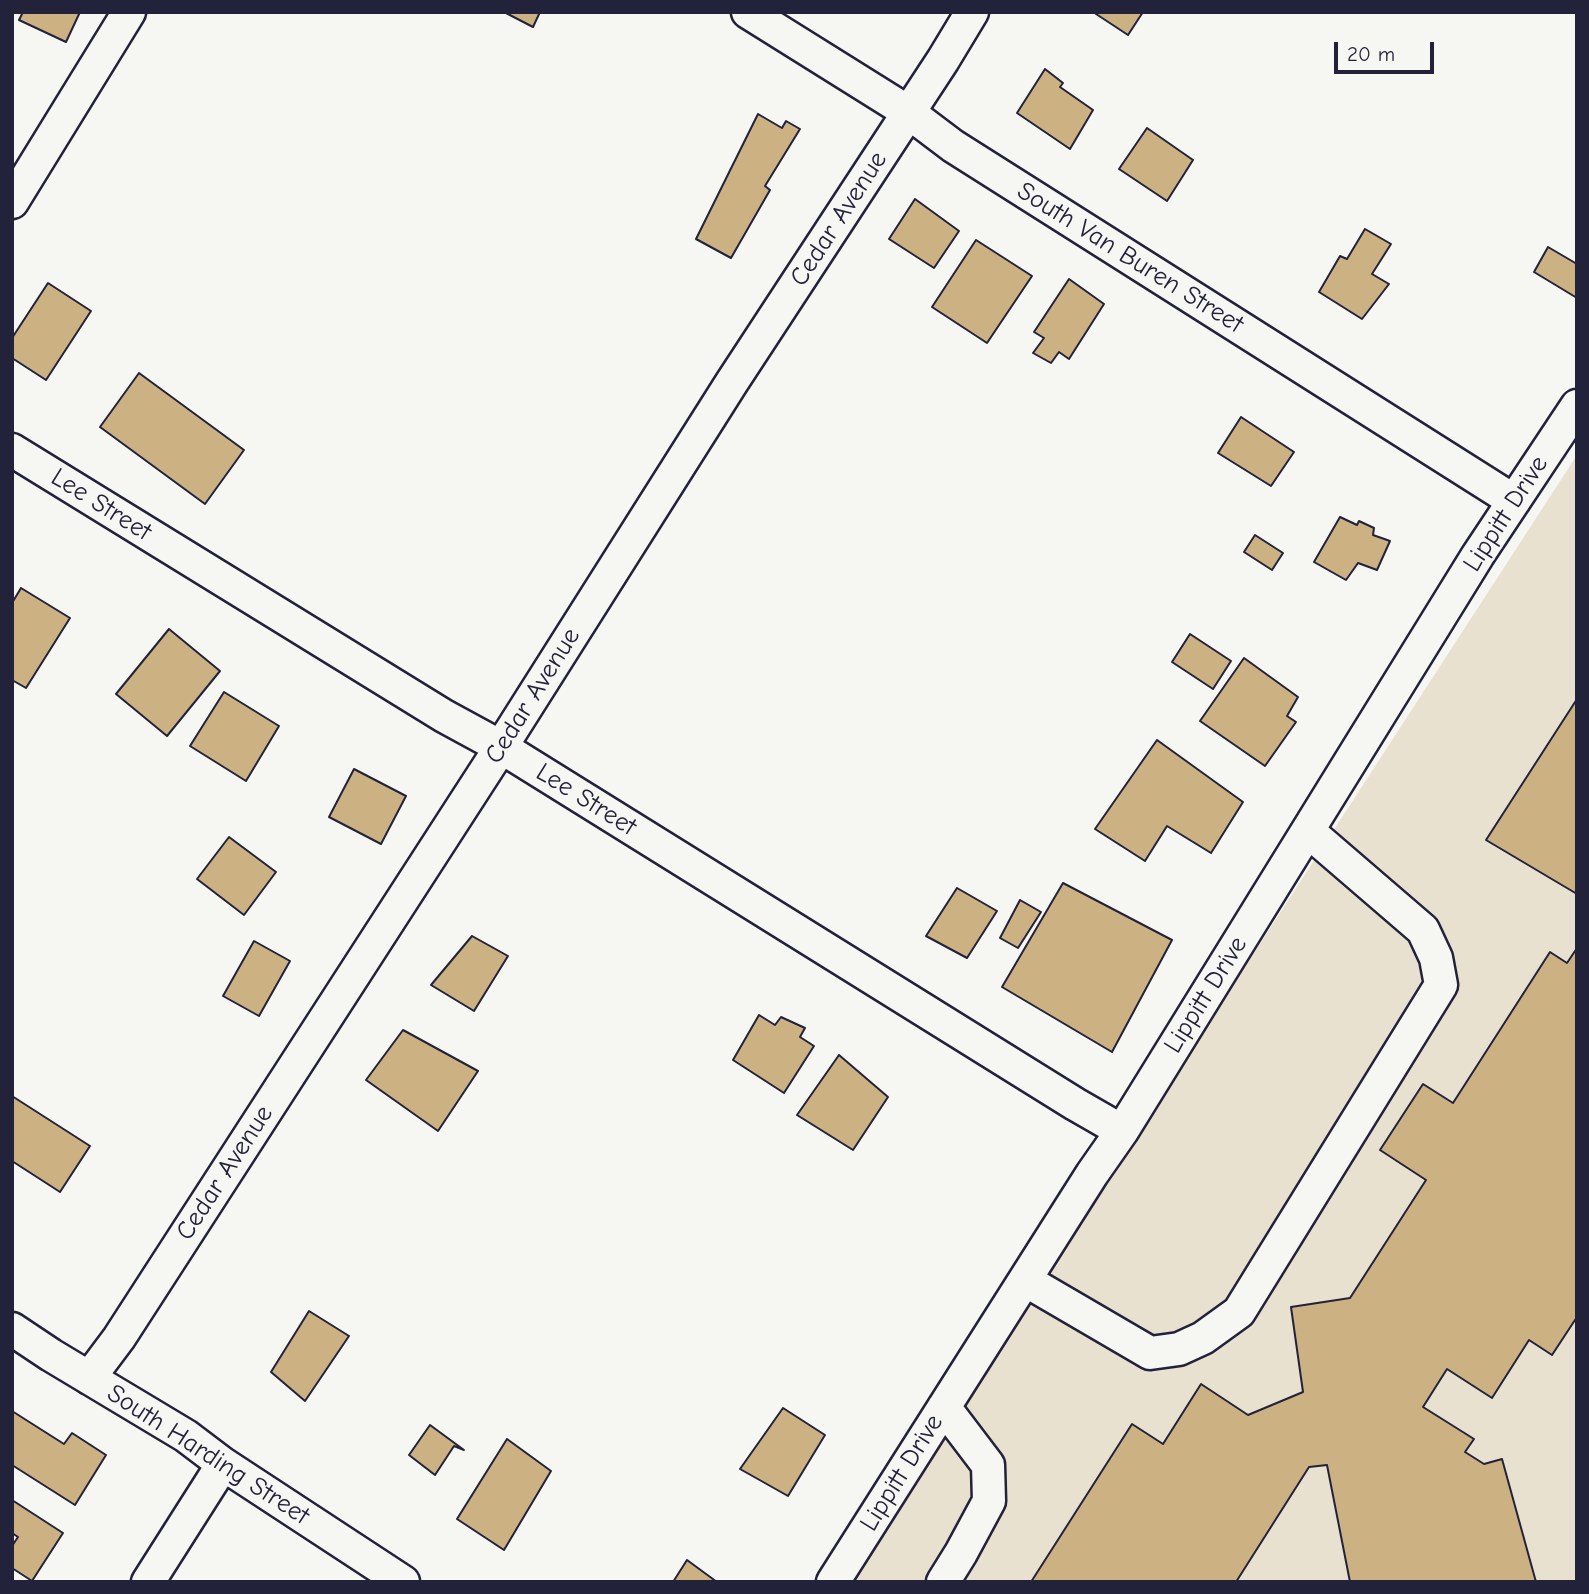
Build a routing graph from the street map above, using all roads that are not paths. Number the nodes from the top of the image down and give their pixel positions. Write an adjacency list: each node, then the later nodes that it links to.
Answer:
1 (129, 12): 5 (street)
2 (748, 12): 4 (street, South Van Buren Street)
3 (972, 12): 4 (street, Cedar Avenue)
4 (908, 112): 8 (street, South Van Buren Street); 9 (street, Cedar Avenue)
5 (12, 202)
6 (1577, 406): 8 (street, Lippitt Drive)
7 (12, 450): 9 (street, Lee Street)
8 (1514, 501): 10 (street, Lippitt Drive)
9 (500, 747): 11 (street, Lee Street); 14 (street, Cedar Avenue)
10 (1308, 831): 11 (street, Lippitt Drive); 12 (street)
11 (1122, 1131): 12 (street, Lippitt Drive)
12 (1025, 1280): 15 (street, Lippitt Drive)
13 (12, 1329): 14 (street, South Harding Street)
14 (89, 1378): 16 (street, South Harding Street)
15 (944, 1407): 19 (street, Lippitt Drive); 20 (street)
16 (223, 1464): 17 (street); 18 (street, South Harding Street)
17 (148, 1582)
18 (403, 1582)
19 (833, 1582)
20 (943, 1582)

